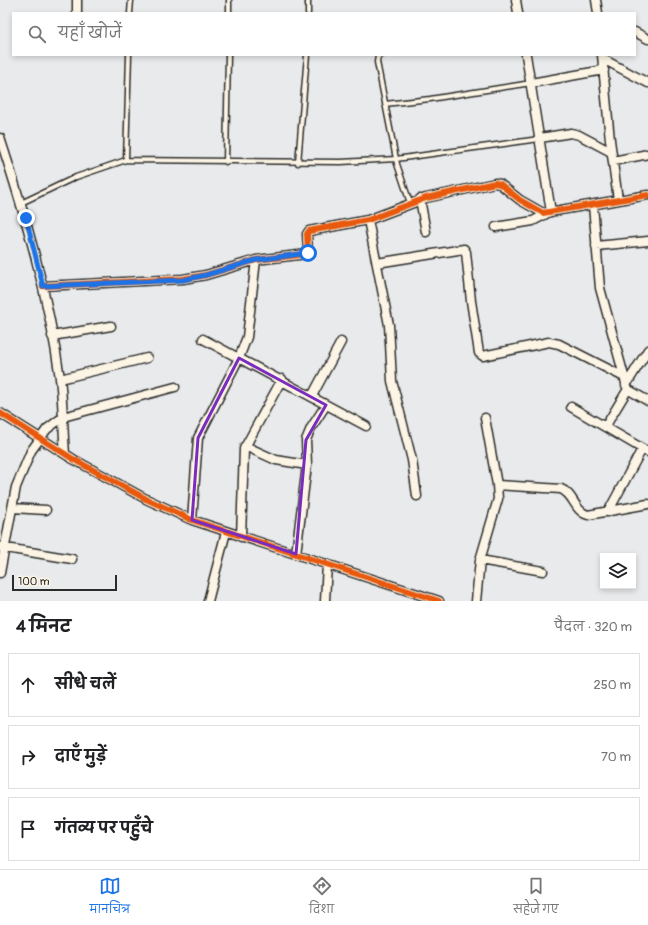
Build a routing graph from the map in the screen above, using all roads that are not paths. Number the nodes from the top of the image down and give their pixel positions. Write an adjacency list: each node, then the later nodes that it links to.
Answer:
1 (77, 0): 7 (street)
2 (131, 0): 8 (lane)
3 (229, 0): 9 (lane)
4 (308, 0): 10 (lane)
5 (516, 0): 11 (street)
6 (596, 0): 12 (street)
7 (77, 12)
8 (130, 12)
9 (229, 12)
10 (308, 12)
11 (518, 12)
12 (598, 12)
13 (636, 33): 14 (street)
14 (648, 39)
15 (129, 56): 30 (lane)
16 (228, 56): 32 (lane)
17 (307, 56): 33 (lane)
18 (378, 56): 24 (lane)
19 (526, 56): 22 (street)
20 (602, 57): 21 (street); 23 (street)
21 (604, 70): 22 (street); 27 (street)
22 (531, 83): 24 (lane); 26 (street)
23 (648, 83)
24 (386, 104): 29 (lane)
25 (0, 138): 37 (street)
26 (540, 138): 27 (street); 29 (lane); 40 (street)
27 (611, 152): 31 (street)
28 (648, 154): 31 (street)
29 (396, 159): 33 (lane); 38 (lane)
30 (126, 160): 32 (lane); 37 (lane)
31 (613, 161): 36 (street)
32 (226, 162): 33 (lane)
33 (298, 163)
34 (648, 195): 36 (street)
35 (420, 200): 38 (street); 40 (street); 43 (street)
36 (618, 200): 39 (street)
37 (21, 203): 48 (street)
38 (410, 203): 41 (street)
39 (593, 205): 40 (street); 45 (street)
40 (549, 212): 42 (street)
41 (368, 220): 46 (street); 47 (street)
42 (496, 227)
43 (426, 232)
44 (648, 241): 45 (street)
45 (596, 246): 58 (street)
46 (256, 260): 48 (street); 55 (street)
47 (377, 264): 58 (street); 75 (street)
48 (43, 286): 50 (street)
49 (111, 326): 50 (street)
50 (52, 336): 56 (street)
51 (203, 338): 55 (street)
52 (341, 342): 60 (street)
53 (648, 350): 58 (street)
54 (147, 358): 56 (street)
55 (239, 358): 57 (street); 80 (street)
56 (60, 379): 65 (street)
57 (282, 379): 60 (street); 70 (street)
58 (626, 384): 61 (street); 68 (street)
59 (175, 387): 65 (street)
60 (312, 396): 62 (street)
61 (648, 401)
62 (326, 405): 67 (street); 73 (street)
63 (571, 407): 68 (street)
64 (0, 413): 69 (street)
65 (62, 417): 69 (street); 72 (street)
66 (485, 418): 74 (street)
67 (366, 426)
68 (605, 427): 71 (street)
69 (39, 438): 72 (street); 77 (street)
70 (245, 446): 73 (street); 82 (street)
71 (645, 450): 79 (street)
72 (65, 454): 80 (street)
73 (306, 465): 84 (street)
74 (497, 484): 79 (street); 86 (street)
75 (417, 496)
76 (648, 504): 79 (street)
77 (12, 508): 78 (street); 83 (street)
78 (46, 510)
79 (608, 512)
80 (192, 520): 81 (street)
81 (226, 532): 82 (street); 90 (street)
82 (241, 537): 84 (street)
83 (2, 548): 85 (street); 89 (street)
84 (296, 554): 87 (street)
85 (72, 559)
86 (480, 560): 88 (street); 93 (street)
87 (327, 564): 91 (street); 92 (street)
88 (543, 571)
89 (0, 573)
90 (208, 601)
91 (325, 601)
92 (438, 601)
93 (476, 601)

